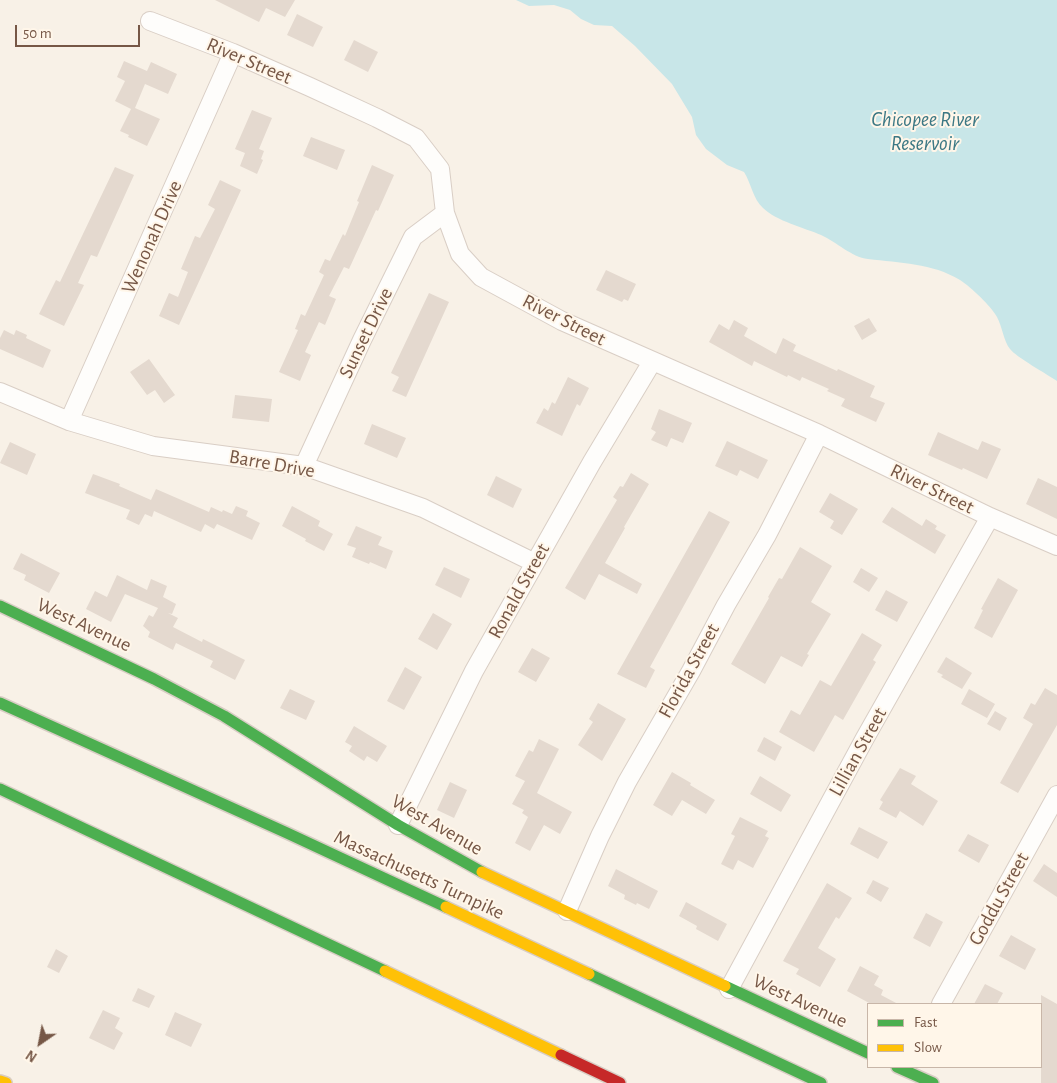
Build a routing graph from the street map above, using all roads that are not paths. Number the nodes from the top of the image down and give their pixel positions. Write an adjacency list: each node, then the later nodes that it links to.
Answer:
1 (150, 21): 2 (street, River Street)
2 (233, 53): 3 (street, River Street); 6 (street, Wenonah Drive)
3 (445, 213): 4 (street, River Street); 8 (street, Sunset Drive)
4 (652, 362): 7 (street, River Street); 11 (street, Ronald Street)
5 (0, 392): 6 (street, Barre Drive)
6 (69, 421): 8 (street, Barre Drive)
7 (819, 434): 9 (street, River Street); 17 (street, Florida Street)
8 (304, 466): 11 (street, Barre Drive)
9 (990, 517): 10 (street, River Street); 18 (street, Lillian Street)
10 (1057, 546)
11 (534, 563): 16 (street, Ronald Street)
12 (0, 606): 16 (main road, West Avenue)
13 (0, 703): 25 (main road, Massachusetts Turnpike)
14 (0, 789): 24 (main road)
15 (1057, 795): 19 (street, Goddu Street)
16 (398, 825): 17 (main road, West Avenue)
17 (567, 911): 18 (main road, West Avenue)
18 (729, 989): 20 (main road, West Avenue)
19 (942, 1003)
20 (867, 1054)
21 (903, 1068): 26 (main road)
22 (0, 1081): 23 (main road)
23 (6, 1083)
24 (620, 1083)
25 (821, 1083)
26 (933, 1083)

